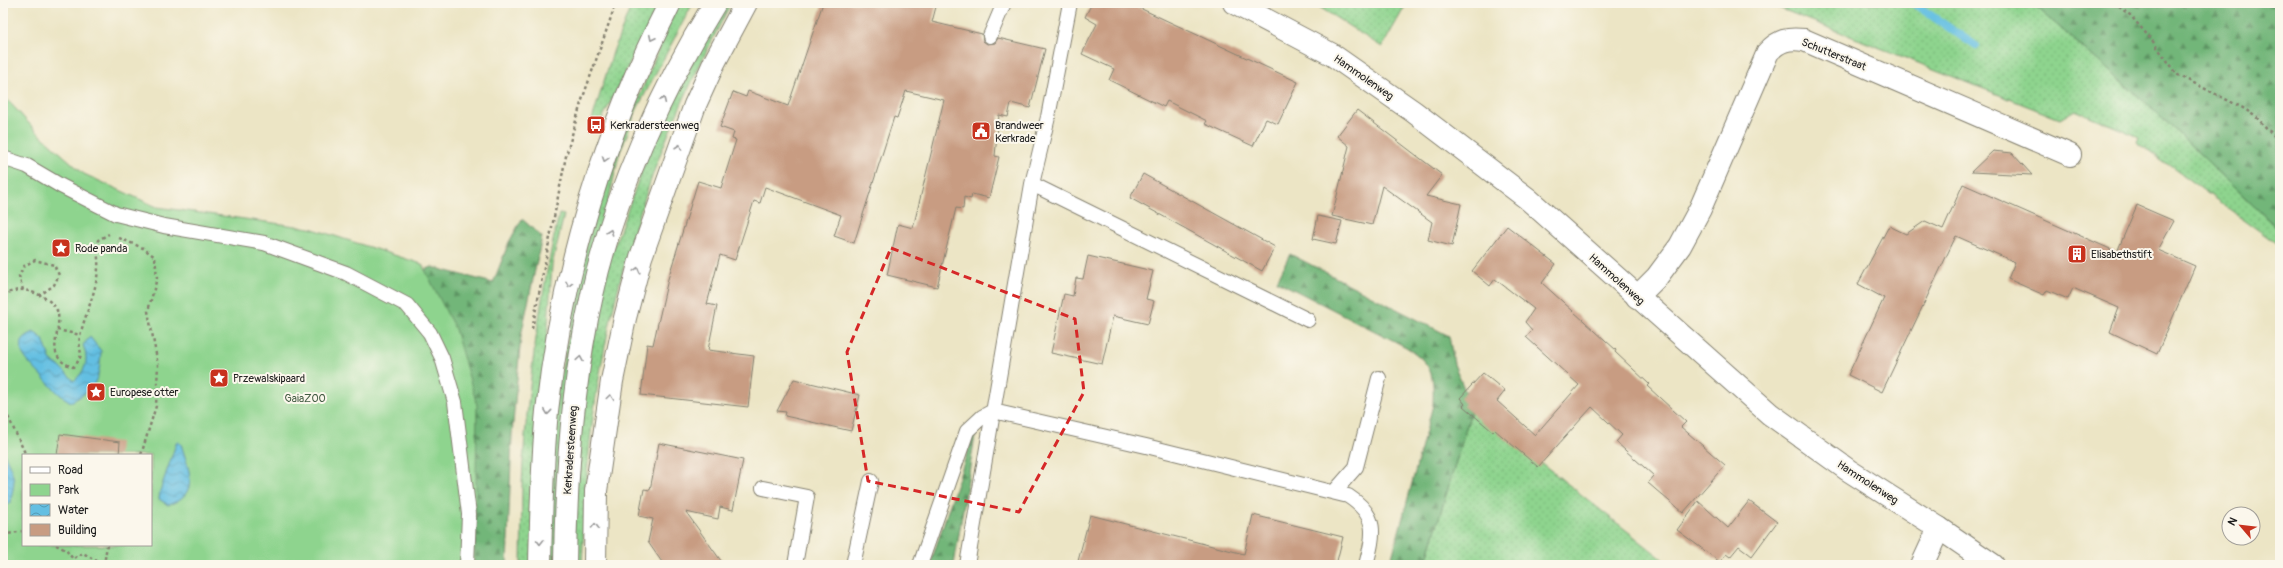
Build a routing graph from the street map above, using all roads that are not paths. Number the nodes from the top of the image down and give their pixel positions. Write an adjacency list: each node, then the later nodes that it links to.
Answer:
1 (670, 3): 20 (street, one-way to 20)
2 (715, 3): 21 (street, Kerkradersteenweg, one-way to 2)
3 (746, 3): 22 (street, one-way to 3)
4 (1004, 3): 7 (lane)
5 (1070, 3): 10 (lane)
6 (1234, 3): 11 (street, Hammolenweg)
7 (990, 36)
8 (2070, 155): 11 (street, Schutterstraat)
9 (3, 158): 19 (lane)
10 (1032, 184): 12 (lane); 14 (lane)
11 (1637, 297): 18 (street, Hammolenweg)
12 (1308, 320)
13 (1379, 378): 17 (lane)
14 (993, 410): 17 (lane); 25 (lane); 26 (lane)
15 (871, 481): 24 (lane)
16 (763, 488): 23 (lane)
17 (1334, 492): 27 (lane)
18 (1939, 528): 28 (street); 29 (street, Hammolenweg)
19 (467, 565)
20 (540, 565)
21 (565, 565)
22 (595, 565)
23 (795, 565)
24 (853, 565)
25 (920, 565)
26 (967, 565)
27 (1366, 565)
28 (1922, 565)
29 (1993, 565)

